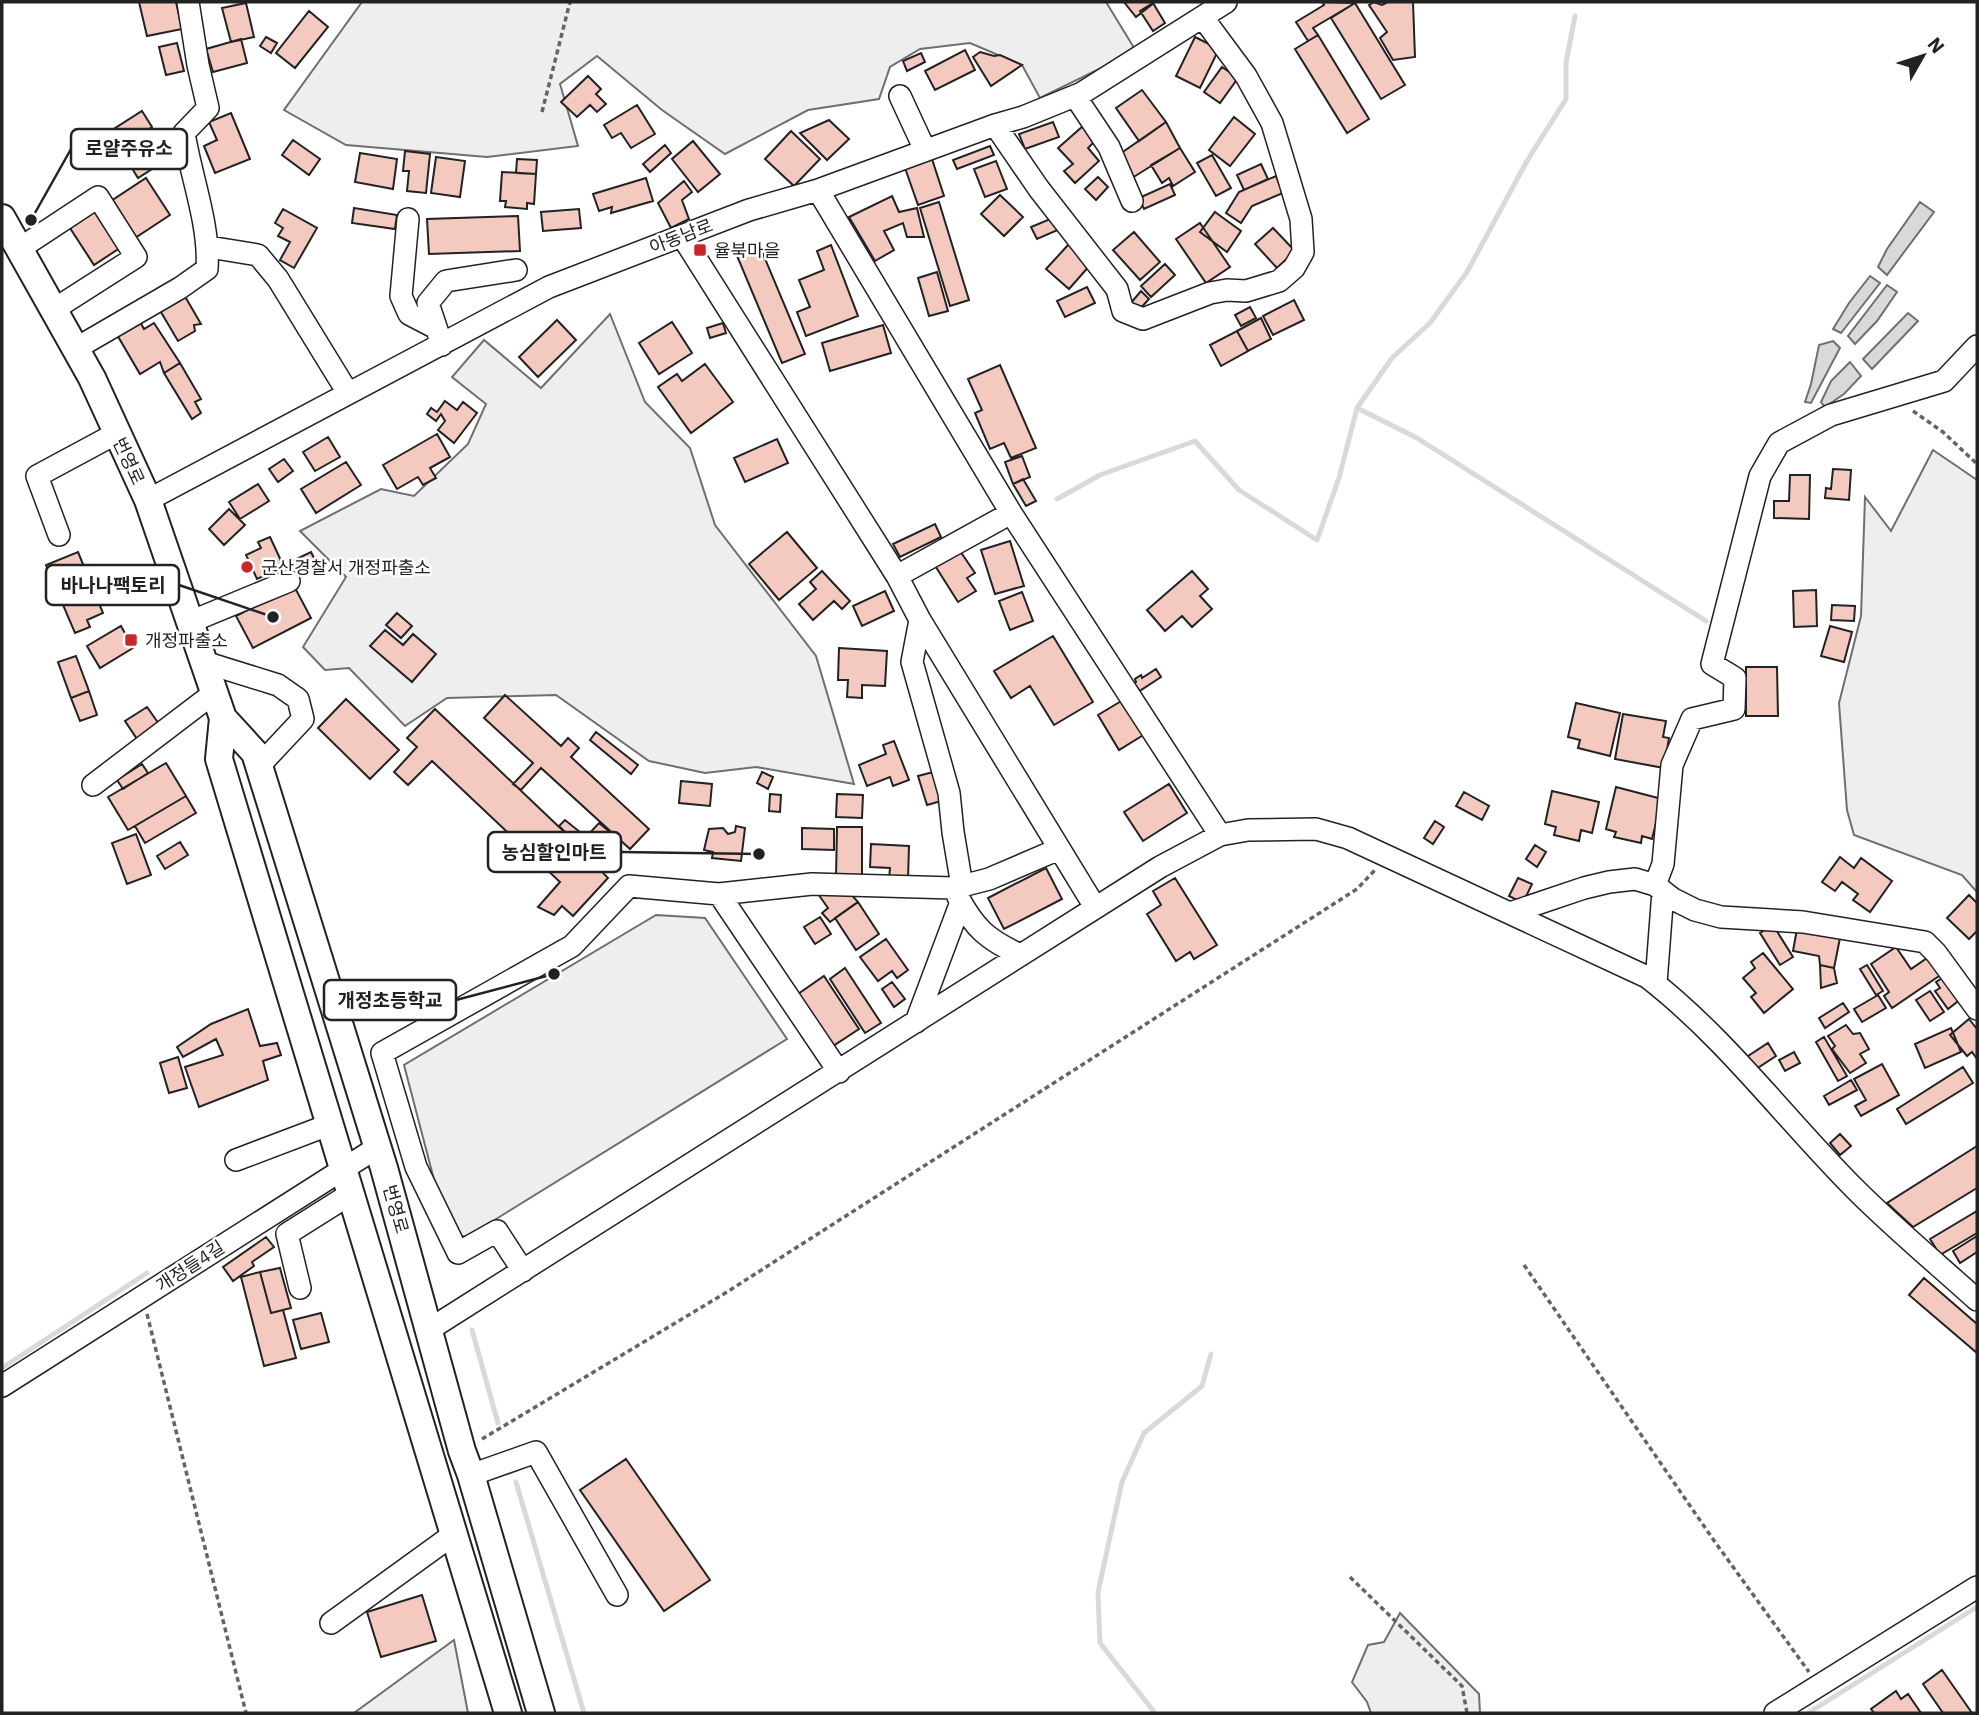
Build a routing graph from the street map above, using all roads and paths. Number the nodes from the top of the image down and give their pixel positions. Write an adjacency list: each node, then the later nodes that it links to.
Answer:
1 (188, 2): 14 (street)
2 (570, 2): 6 (path)
3 (1212, 8): 5 (street, 아동남로); 7 (street)
4 (900, 96): 8 (street)
5 (1075, 96): 7 (street, 아동남로); 10 (street)
6 (542, 112)
7 (995, 125): 8 (street, 아동남로)
8 (925, 150): 9 (street, 아동남로)
9 (818, 190): 13 (street, 아동남로); 26 (street)
10 (1132, 201)
11 (2, 218): 15 (main road, 번영로)
12 (408, 219): 18 (street)
13 (681, 236): 18 (street, 아동남로); 28 (street)
14 (209, 247): 20 (street); 21 (street)
15 (19, 249): 17 (main road, 번영로); 17 (street)
16 (516, 270): 18 (street)
17 (53, 310): 20 (main road, 번영로)
18 (439, 336): 21 (street, 아동남로)
19 (1977, 346): 22 (street)
20 (75, 349): 23 (main road, 번영로)
21 (348, 393): 25 (street, 아동남로)
22 (1885, 400): 24 (path); 40 (street)
23 (117, 433): 25 (main road, 번영로); 27 (street)
24 (1977, 464)
25 (148, 500): 31 (main road, 번영로)
26 (1012, 513): 28 (street); 37 (street)
27 (59, 535)
28 (897, 576): 30 (street)
29 (289, 581): 31 (street)
30 (920, 620): 38 (street); 41 (street)
31 (190, 622): 32 (main road, 번영로)
32 (204, 662): 33 (main road, 번영로); 35 (street)
33 (214, 692): 34 (main road, 번영로); 36 (street)
34 (223, 718): 35 (main road, 번영로); 50 (main road, 번영로)
35 (259, 766): 51 (main road, 번영로)
36 (93, 785)
37 (1220, 835): 39 (street); 43 (street)
38 (1059, 849): 41 (street); 43 (street)
39 (1389, 856): 44 (street); 62 (path)
40 (1659, 888): 44 (street); 46 (street); 47 (street)
41 (959, 892): 42 (street); 45 (street); 48 (street)
42 (719, 894): 49 (street); 56 (street)
43 (1095, 907): 45 (street)
44 (1510, 913): 46 (street)
45 (1020, 956): 48 (street)
46 (1656, 984): 59 (street)
47 (1977, 1009)
48 (916, 1022): 49 (street)
49 (839, 1072): 56 (street)
50 (331, 1124): 52 (street); 53 (main road, 번영로)
51 (377, 1147): 53 (street, 개정들4길); 60 (main road, 번영로)
52 (236, 1160)
53 (344, 1167): 54 (main road, 번영로); 58 (street, 개정들4길)
54 (352, 1193): 57 (street); 63 (main road, 번영로)
55 (1524, 1265): 68 (path)
56 (523, 1271): 60 (street)
57 (300, 1288)
58 (143, 1296): 61 (street, 개정들4길); 70 (path)
59 (1977, 1300)
60 (430, 1329): 62 (main road, 번영로)
61 (2, 1386)
62 (467, 1463): 66 (street); 72 (main road, 번영로)
63 (454, 1534): 67 (street); 71 (main road, 번영로)
64 (1350, 1577): 73 (path)
65 (1977, 1587): 68 (street)
66 (617, 1595)
67 (331, 1623)
68 (1818, 1685): 69 (street)
69 (1801, 1707): 74 (street)
70 (246, 1713)
71 (508, 1713)
72 (541, 1713)
73 (1467, 1713)
74 (1774, 1713)

